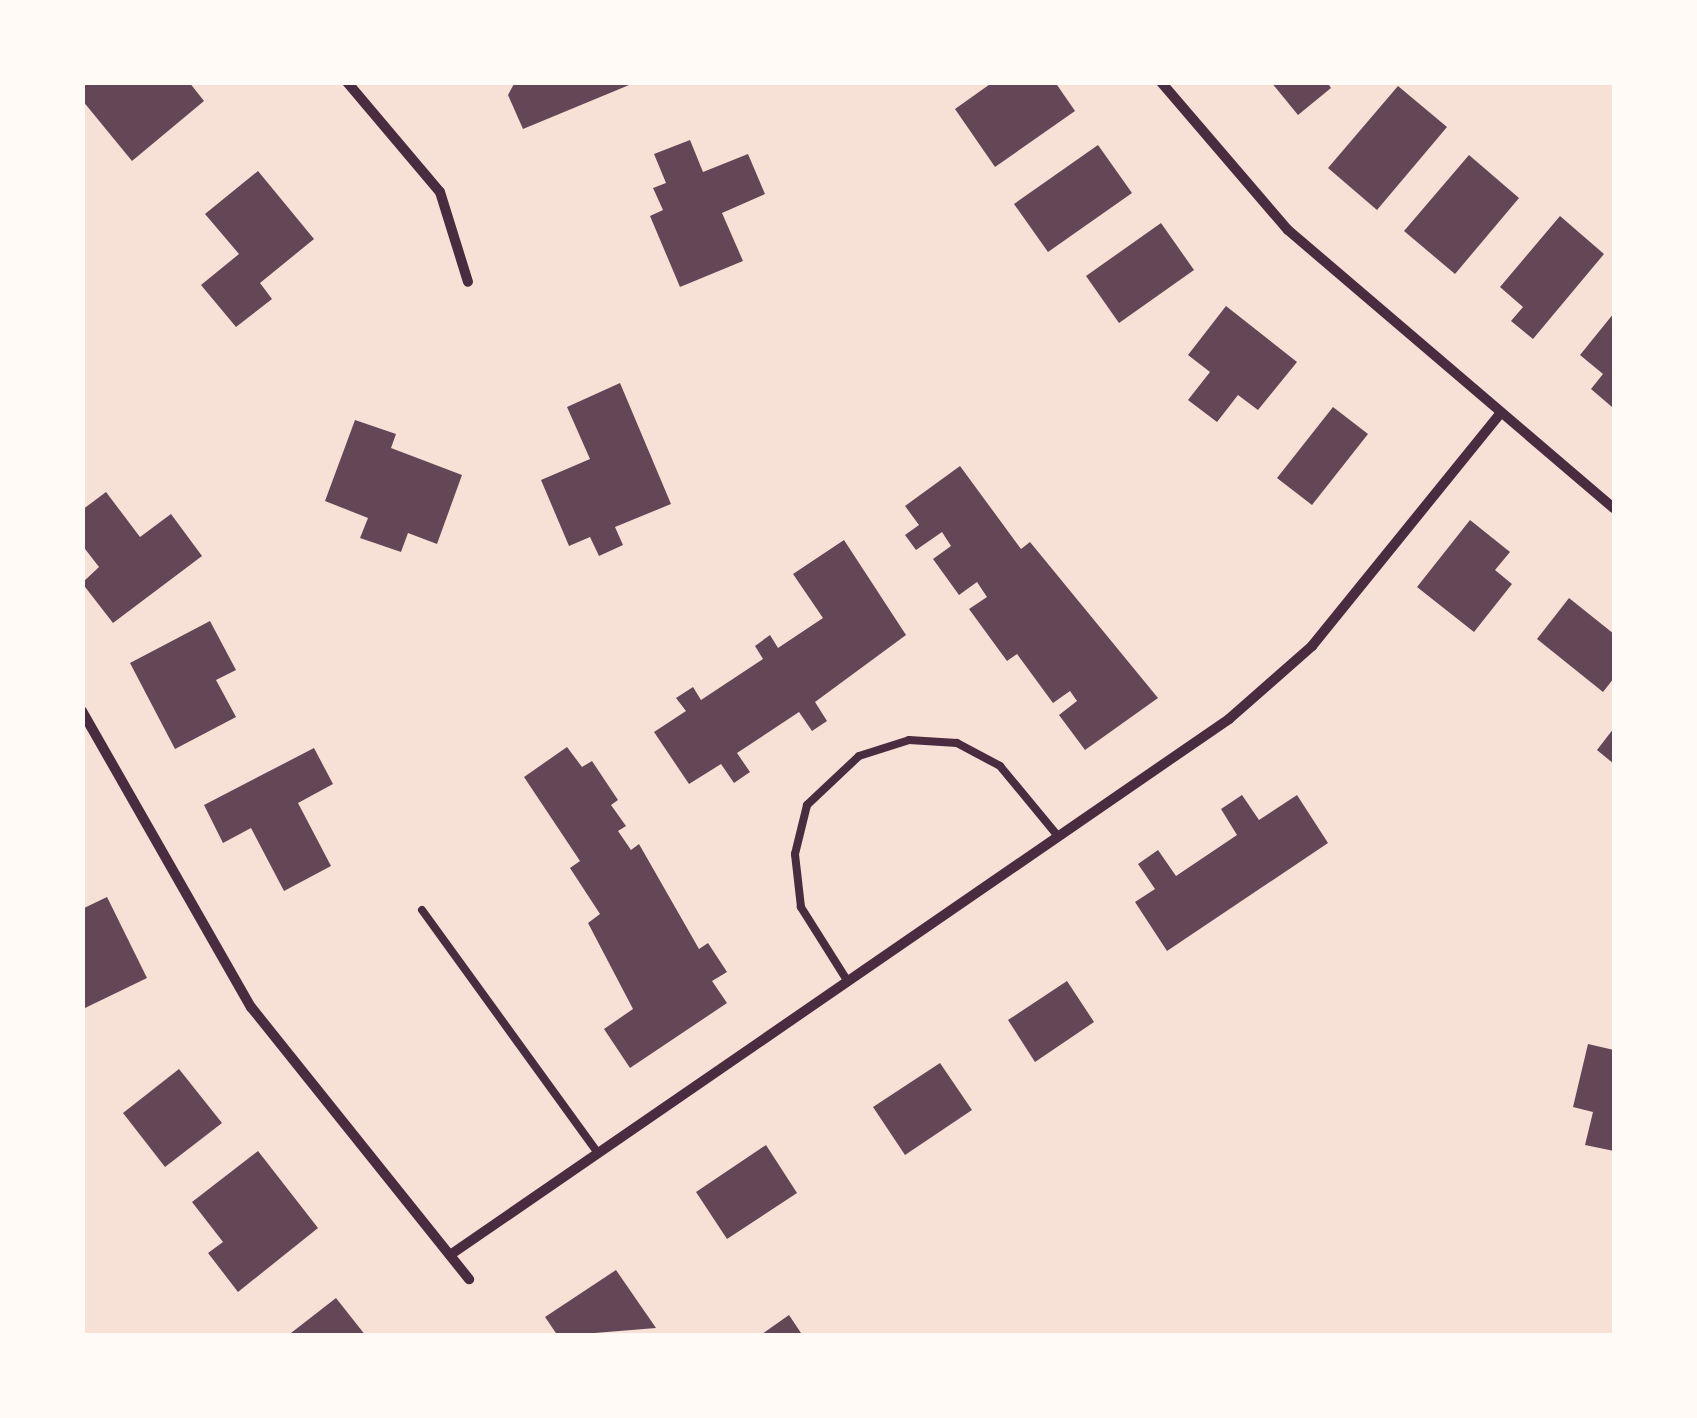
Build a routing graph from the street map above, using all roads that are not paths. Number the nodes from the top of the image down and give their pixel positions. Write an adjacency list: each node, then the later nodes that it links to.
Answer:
1 (348, 82): 3 (street)
2 (1161, 82): 4 (street)
3 (468, 282)
4 (1500, 414): 5 (street); 7 (street)
5 (1614, 508)
6 (82, 711): 11 (street)
7 (1058, 835): 9 (street); 9 (lane)
8 (422, 910): 10 (lane)
9 (845, 977): 10 (street)
10 (594, 1148): 11 (street)
11 (450, 1255): 12 (street)
12 (469, 1279)

